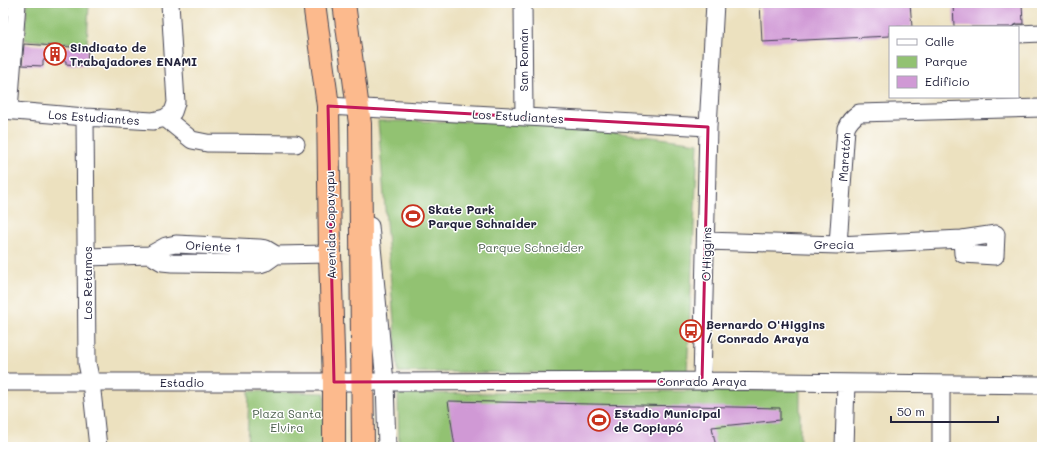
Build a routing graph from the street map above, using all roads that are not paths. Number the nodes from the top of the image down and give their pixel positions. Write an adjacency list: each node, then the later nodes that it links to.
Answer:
1 (17, 3): 11 (street)
2 (170, 3): 15 (street)
3 (314, 3): 9 (highway, Avenida Copayapu)
4 (344, 3): 12 (highway)
5 (523, 3): 14 (street, San Román)
6 (715, 3): 16 (street, O'Higgins)
7 (1042, 33): 8 (street)
8 (1019, 34)
9 (328, 106): 12 (street, Los Estudiantes); 21 (highway, Avenida Copayapu)
10 (1042, 108): 20 (street, Maratón)
11 (6, 110): 13 (street, Los Estudiantes)
12 (359, 116): 14 (street, Los Estudiantes); 27 (highway); 28 (street)
13 (85, 117): 15 (street, Los Estudiantes); 22 (street, Los Retamos)
14 (524, 117): 16 (street, Los Estudiantes)
15 (165, 118): 17 (street)
16 (708, 127): 19 (street, O'Higgins)
17 (296, 144)
18 (962, 239): 20 (street, Grecia)
19 (706, 241): 20 (street, Grecia); 23 (street, O'Higgins)
20 (838, 245)
21 (330, 254): 22 (street, Oriente 1); 26 (highway, Avenida Copayapu)
22 (87, 257): 25 (street, Los Retamos)
23 (702, 381): 28 (street, Conrado Araya); 29 (street, Conrado Araya)
24 (3, 382): 25 (street, Estadio)
25 (91, 382): 26 (street, Estadio); 32 (street, Los Retamos)
26 (334, 382): 27 (street, Estadio); 33 (highway, Avenida Copayapu)
27 (362, 382): 28 (street, Conrado Araya); 34 (highway)
28 (385, 382): 35 (street)
29 (846, 383): 30 (street, Conrado Araya); 36 (street)
30 (941, 384): 31 (street, Conrado Araya); 37 (street)
31 (1042, 385)
32 (98, 447)
33 (334, 447)
34 (363, 447)
35 (387, 447)
36 (844, 447)
37 (941, 447)

